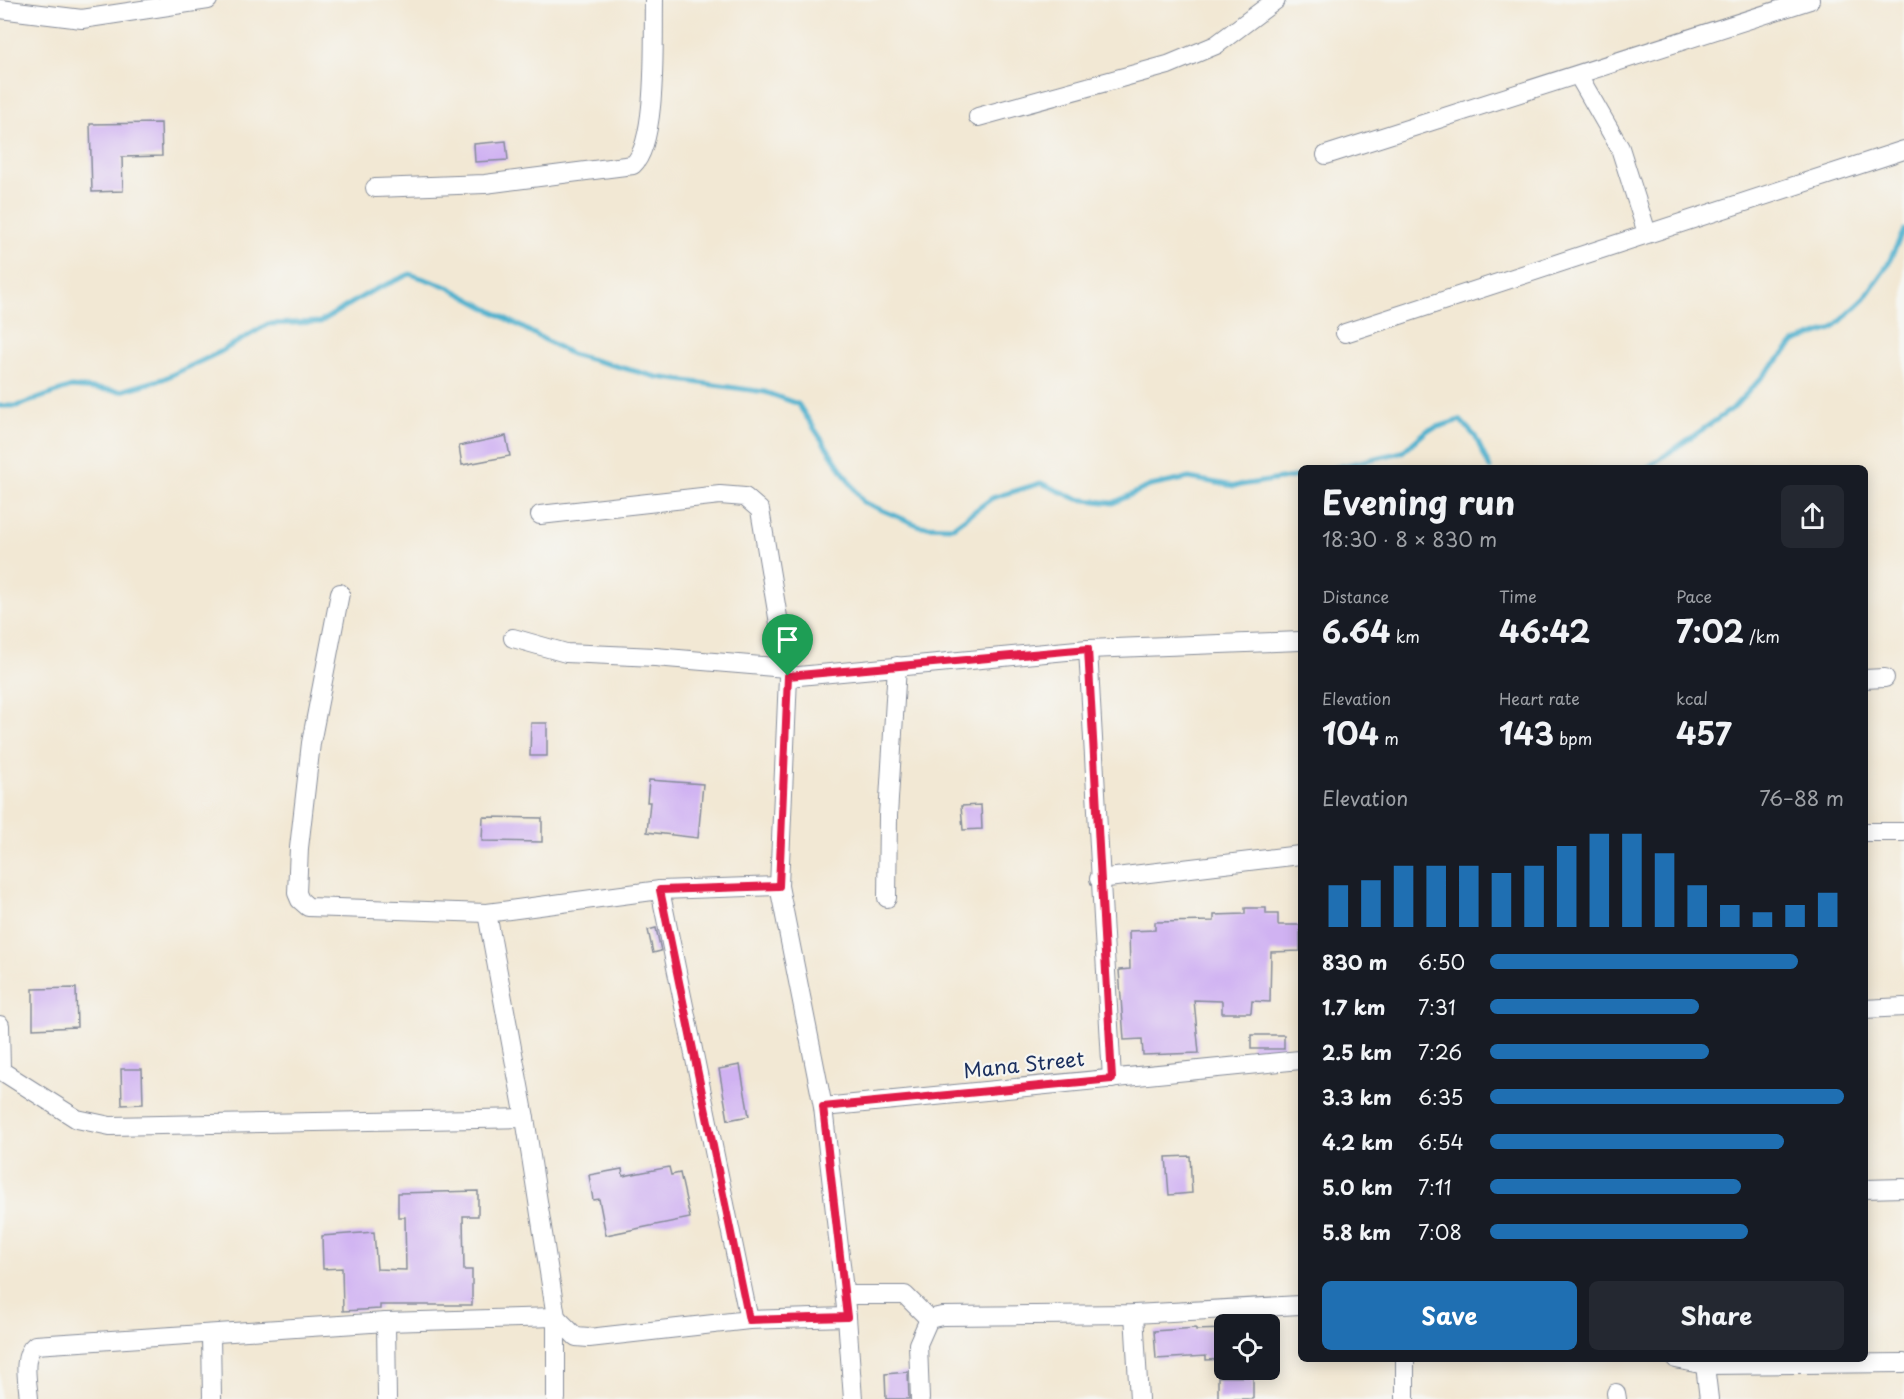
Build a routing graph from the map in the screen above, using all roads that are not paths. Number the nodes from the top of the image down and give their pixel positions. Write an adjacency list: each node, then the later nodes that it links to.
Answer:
1 (208, 0): 5 (street)
2 (654, 0): 10 (street)
3 (1276, 0): 7 (street)
4 (1810, 0): 6 (street)
5 (0, 9)
6 (1578, 75): 9 (street); 11 (street)
7 (978, 117)
8 (1904, 150): 11 (street)
9 (1326, 155)
10 (375, 188)
11 (1647, 233): 12 (street)
12 (1345, 333)
13 (540, 515): 19 (street)
14 (340, 593): 29 (street)
15 (513, 638): 19 (street)
16 (1298, 641): 17 (street)
17 (1088, 649): 18 (street); 25 (street)
18 (897, 666): 19 (street); 28 (street)
19 (787, 672): 26 (street)
20 (1885, 678): 21 (street)
21 (1868, 679)
22 (1868, 832): 23 (street)
23 (1904, 832)
24 (1298, 855): 25 (street)
25 (1098, 879): 35 (street)
26 (779, 886): 27 (street); 36 (street)
27 (660, 890): 29 (street); 46 (street)
28 (887, 898)
29 (487, 913): 37 (street)
30 (1904, 1007): 31 (street)
31 (1868, 1008)
32 (0, 1025): 34 (street)
33 (1298, 1060): 35 (street, Mana Street)
34 (0, 1070): 37 (street)
35 (1112, 1079): 36 (street, Mana Street)
36 (823, 1107): 40 (street)
37 (525, 1118): 43 (street)
38 (1904, 1188): 39 (street)
39 (1868, 1189)
40 (845, 1295): 44 (street); 45 (street)
41 (1298, 1305): 42 (street)
42 (1134, 1314): 45 (street); 59 (street)
43 (556, 1317): 46 (street); 47 (street); 56 (street)
44 (847, 1317): 46 (street); 57 (street)
45 (929, 1319): 58 (street)
46 (749, 1320)
47 (386, 1322): 48 (street); 55 (street)
48 (211, 1335): 53 (street); 54 (street)
49 (1405, 1362): 60 (street)
50 (1690, 1362): 52 (street)
51 (1904, 1363): 52 (street)
52 (1705, 1365): 61 (street)
53 (29, 1399)
54 (212, 1399)
55 (387, 1399)
56 (556, 1399)
57 (853, 1399)
58 (920, 1399)
59 (1139, 1399)
60 (1405, 1399)
61 (1709, 1399)

